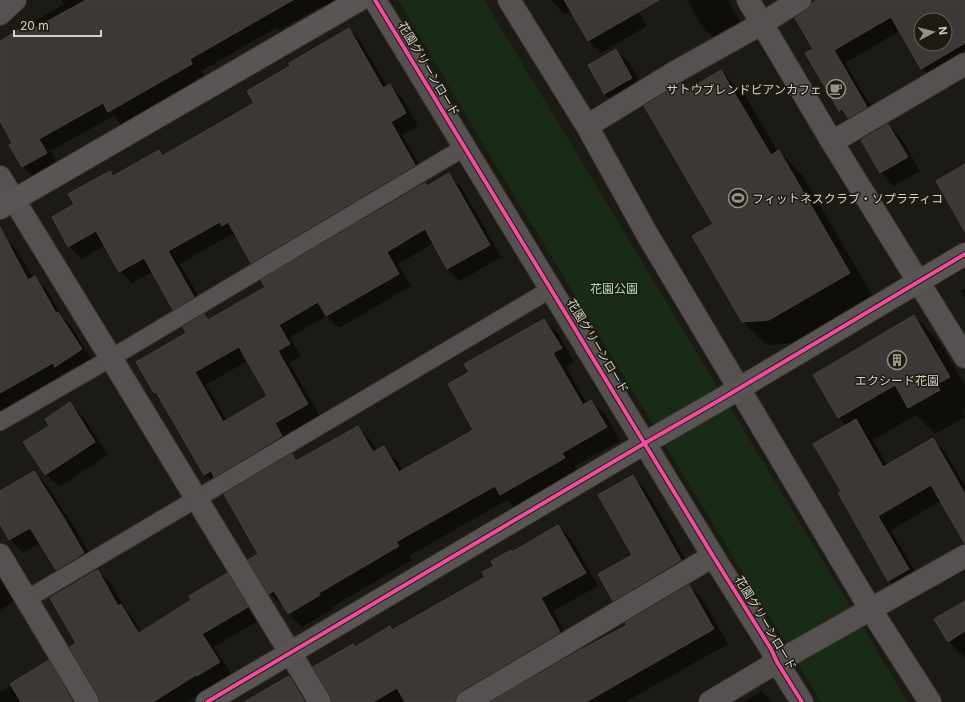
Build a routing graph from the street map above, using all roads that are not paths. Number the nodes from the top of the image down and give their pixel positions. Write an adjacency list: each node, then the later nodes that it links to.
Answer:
1 (15, 0): 7 (street)
2 (359, 0): 14 (street)
3 (375, 0): 12 (street, 花園グリーンロード)
4 (509, 0): 10 (street)
5 (748, 0): 8 (street)
6 (800, 0): 8 (street)
7 (0, 14)
8 (761, 24): 10 (street); 11 (street)
9 (965, 64): 11 (street)
10 (587, 126): 20 (street)
11 (832, 142): 16 (street)
12 (465, 147): 17 (street, 花園グリーンロード); 19 (lane)
13 (0, 177): 14 (street)
14 (7, 204): 19 (street)
15 (965, 254): 16 (street)
16 (919, 281): 18 (street); 20 (street)
17 (551, 289): 22 (street, 花園グリーンロード); 23 (lane)
18 (965, 357)
19 (111, 358): 21 (lane); 23 (street)
20 (739, 388): 22 (street); 28 (street)
21 (0, 422)
22 (645, 443): 25 (street, 花園グリーンロード); 29 (street)
23 (197, 499): 27 (lane); 29 (street)
24 (0, 555): 27 (street)
25 (713, 556): 30 (street, 花園グリーンロード); 34 (street)
26 (965, 556): 28 (street)
27 (27, 599): 31 (street)
28 (871, 610): 30 (street); 37 (street)
29 (290, 653): 32 (street); 33 (street)
30 (778, 662): 35 (street); 36 (street, 花園グリーンロード)
31 (88, 702)
32 (207, 702)
33 (320, 702)
34 (467, 702)
35 (710, 702)
36 (802, 702)
37 (930, 702)

